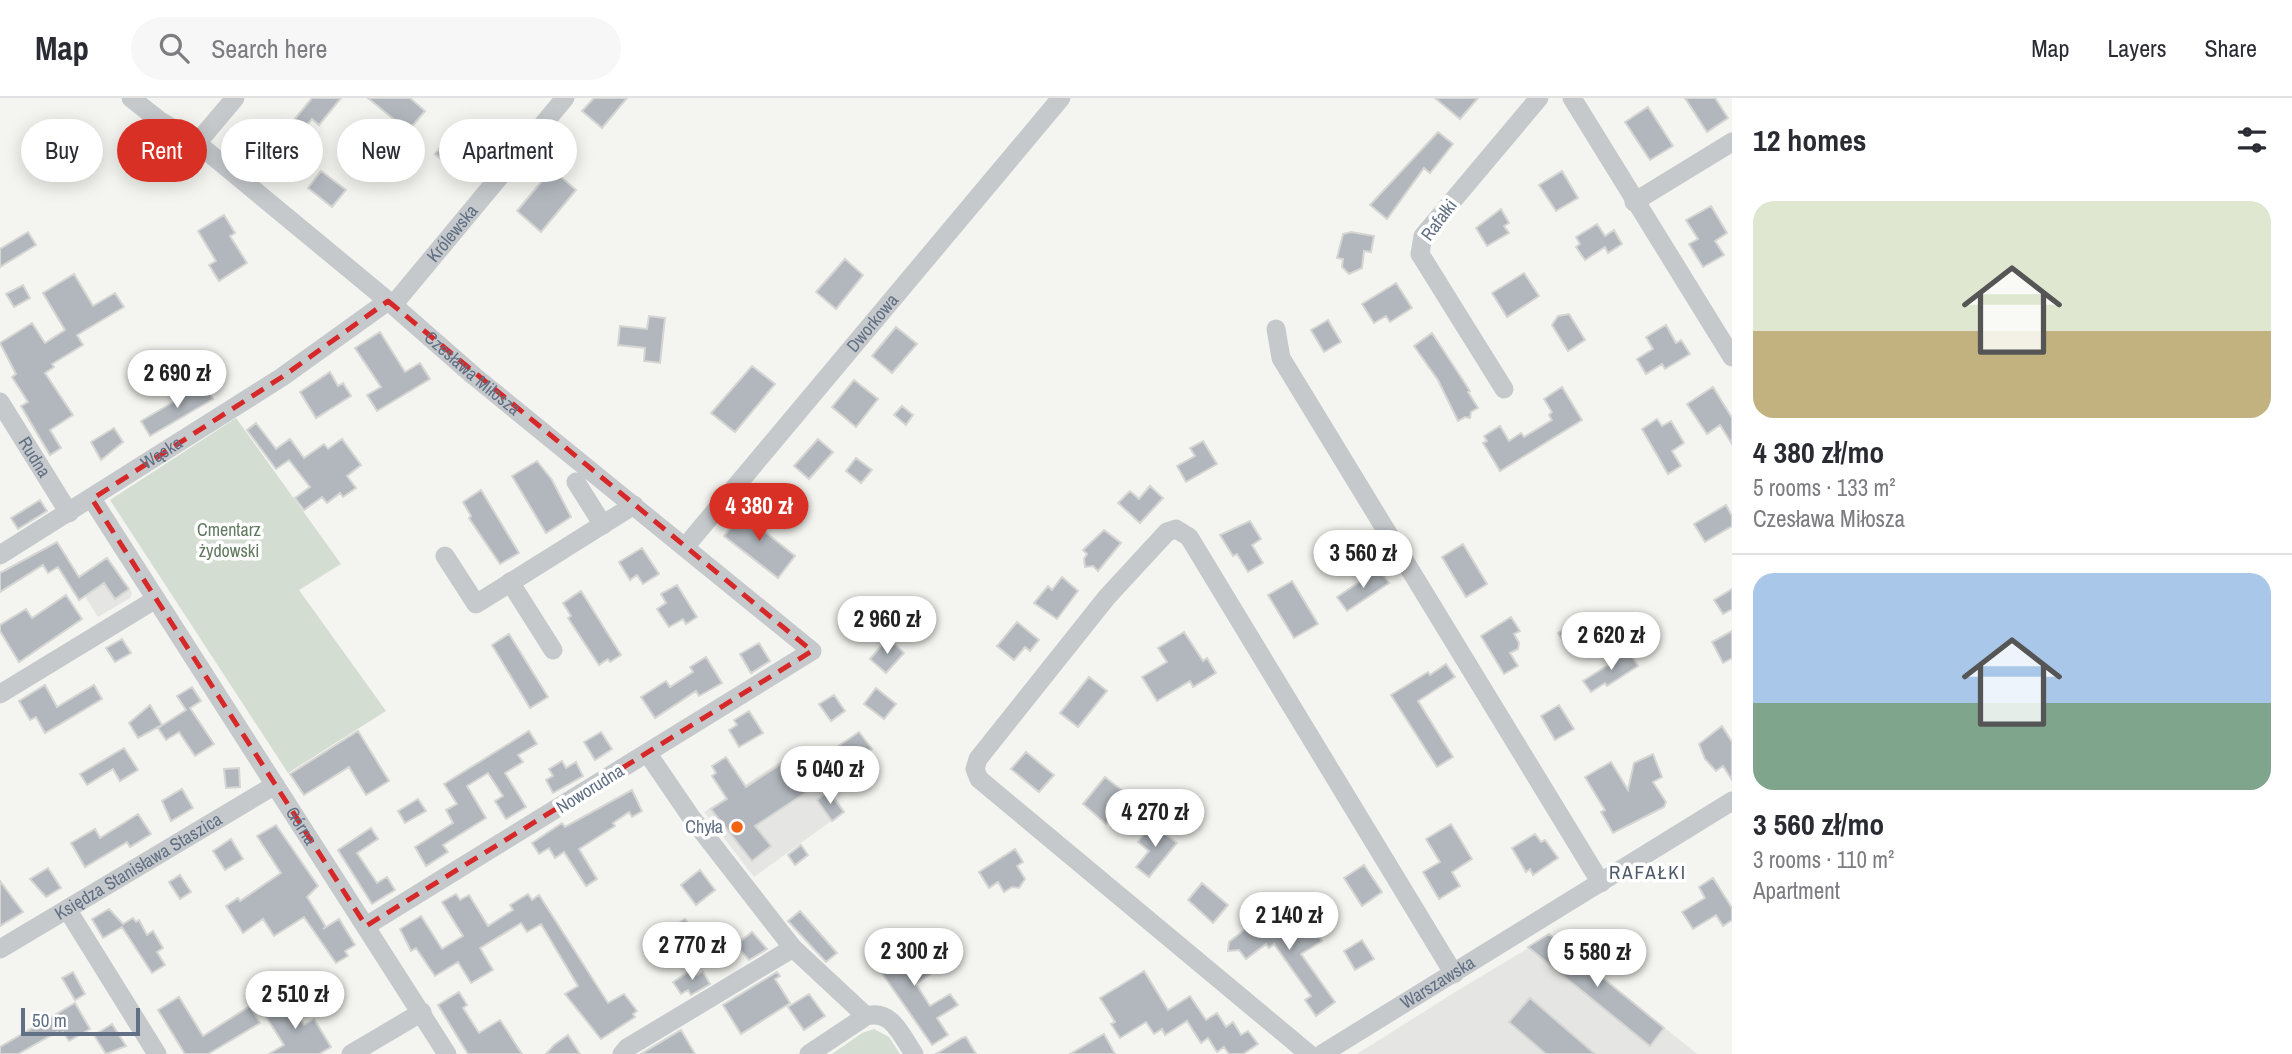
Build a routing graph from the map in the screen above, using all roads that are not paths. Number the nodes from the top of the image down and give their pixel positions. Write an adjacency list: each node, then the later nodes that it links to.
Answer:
1 (131, 98): 7 (street, Czesława Miłosza)
2 (235, 98): 8 (street)
3 (565, 98): 12 (street, Królewska)
4 (1061, 98): 22 (street, Dworkowa)
5 (1539, 98): 15 (street, Rafałki)
6 (1572, 98): 11 (street)
7 (157, 119)
8 (207, 132)
9 (1732, 142): 11 (street)
10 (207, 152): 12 (street, Czesława Miłosza)
11 (1634, 202): 14 (street)
12 (390, 303): 18 (street, Wąska); 19 (street, Czesława Miłosza)
13 (1276, 329): 33 (street)
14 (1732, 357)
15 (1504, 389)
16 (0, 402): 20 (street, Rudna)
17 (576, 482): 21 (street)
18 (92, 499): 20 (street, Wąska); 26 (street)
19 (634, 505): 21 (street); 22 (street, Czesława Miłosza)
20 (69, 513): 23 (street, Wąska)
21 (603, 525): 25 (street)
22 (685, 547): 28 (street, Czesława Miłosza)
23 (0, 555)
24 (445, 556): 25 (street)
25 (510, 582): 27 (street)
26 (156, 599): 29 (street); 31 (street, Górna)
27 (553, 650)
28 (812, 651): 30 (street, Noworudna)
29 (0, 694)
30 (648, 754): 35 (street, Noworudna); 36 (street)
31 (275, 785): 34 (street, Księdza Stanisława Staszica); 35 (street, Górna)
32 (1732, 801): 33 (street, Warszawska)
33 (1601, 883): 38 (street, Warszawska)
34 (67, 909): 37 (street, Księdza Stanisława Staszica); 41 (street)
35 (366, 926): 39 (street, Górna)
36 (793, 948): 40 (street); 44 (street)
37 (0, 949)
38 (1454, 974): 47 (street); 48 (street, Warszawska)
39 (422, 1012): 42 (street); 43 (street, Górna)
40 (866, 1016): 45 (street); 46 (street)
41 (157, 1054)
42 (351, 1054)
43 (447, 1054)
44 (622, 1054)
45 (809, 1054)
46 (914, 1054)
47 (1309, 1054)
48 (1322, 1054)

